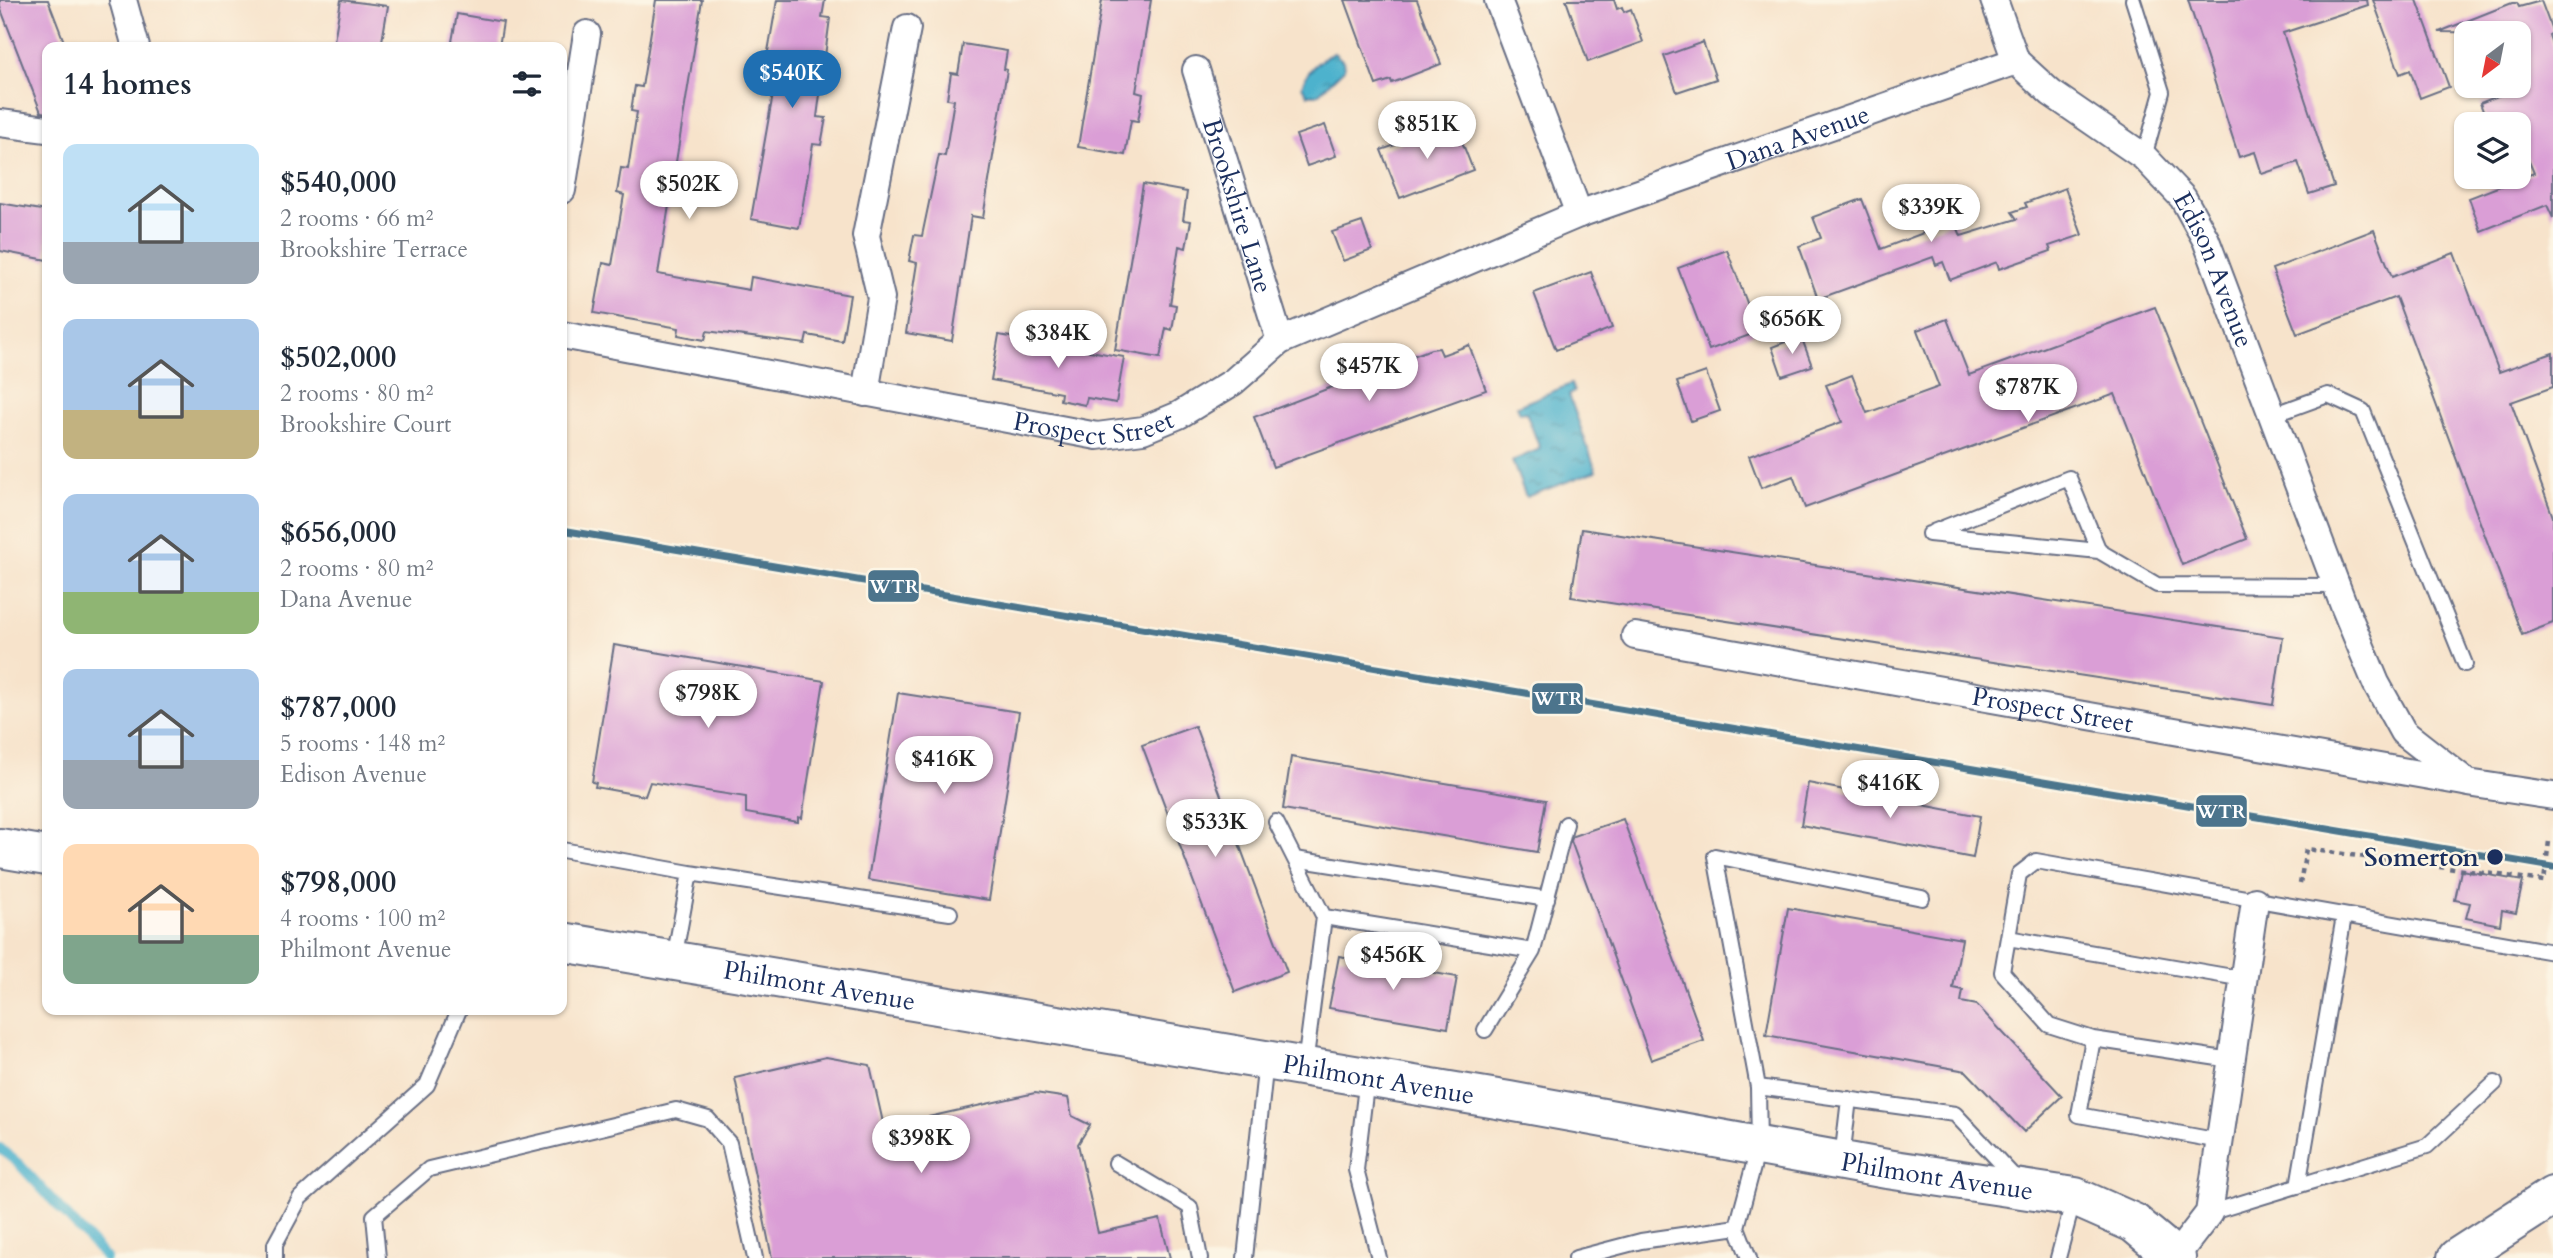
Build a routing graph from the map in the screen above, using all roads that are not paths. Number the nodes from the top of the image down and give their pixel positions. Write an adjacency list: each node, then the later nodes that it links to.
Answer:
1 (123, 0): 7 (street)
2 (1498, 0): 14 (street)
3 (1994, 0): 8 (street, Edison Avenue)
4 (2133, 0): 12 (lane)
5 (907, 28): 17 (street)
6 (587, 34): 13 (street)
7 (135, 42)
8 (2016, 61): 12 (street, Edison Avenue); 14 (street, Dana Avenue)
9 (1196, 70): 16 (street, Brookshire Lane)
10 (0, 123): 11 (street)
11 (42, 128)
12 (2144, 157): 18 (street, Edison Avenue)
13 (567, 159)
14 (1579, 214): 16 (street, Prospect Street)
15 (567, 336): 17 (street, Prospect Street)
16 (1280, 341): 17 (street, Prospect Street)
17 (865, 393)
18 (2273, 415): 20 (street, Edison Avenue); 22 (lane)
19 (2099, 551): 19 (lane); 20 (lane)
20 (2341, 596): 23 (street, Edison Avenue)
21 (1635, 636): 23 (street, Prospect Street)
22 (2465, 664)
23 (2468, 783): 24 (street, Prospect Street)
24 (2553, 796)
25 (1276, 822): 30 (lane)
26 (1566, 824): 33 (lane)
27 (0, 848): 29 (main road)
28 (567, 851): 31 (lane)
29 (42, 855)
30 (1294, 859): 33 (lane); 37 (lane)
31 (690, 873): 35 (lane); 42 (lane)
32 (1922, 898): 52 (lane)
33 (1547, 899): 40 (lane)
34 (2255, 901): 36 (lane); 38 (lane); 43 (street)
35 (950, 914)
36 (2344, 916): 41 (lane); 58 (lane)
37 (1324, 917): 40 (lane); 49 (lane)
38 (2008, 938): 43 (lane); 46 (lane)
39 (567, 943): 42 (main road, Philmont Avenue)
40 (1533, 951): 45 (lane)
41 (2553, 952)
42 (674, 961): 47 (main road, Philmont Avenue)
43 (2244, 979): 48 (street)
44 (457, 1015): 65 (lane)
45 (1485, 1030)
46 (2093, 1040): 48 (lane); 54 (lane)
47 (1266, 1060): 49 (main road, Philmont Avenue); 69 (lane)
48 (2231, 1060): 54 (street)
49 (1304, 1066): 50 (main road, Philmont Avenue)
50 (1367, 1077): 55 (main road, Philmont Avenue); 70 (lane)
51 (2495, 1083): 58 (lane)
52 (1758, 1087): 53 (lane); 55 (lane)
53 (1849, 1100): 56 (lane); 59 (lane)
54 (2220, 1141): 62 (street)
55 (1759, 1145): 56 (main road, Philmont Avenue); 63 (lane)
56 (1842, 1159): 59 (main road, Philmont Avenue)
57 (1116, 1163): 68 (lane)
58 (2298, 1186): 62 (lane)
59 (2025, 1189): 60 (main road, Philmont Avenue)
60 (2075, 1196): 64 (main road, Philmont Avenue); 73 (lane)
61 (2553, 1196): 74 (main road)
62 (2209, 1213): 64 (street)
63 (1737, 1227): 71 (lane); 72 (lane)
64 (2176, 1257)
65 (275, 1258)
66 (378, 1258): 67 (lane)
67 (755, 1258)
68 (1200, 1258)
69 (1245, 1258)
70 (1379, 1258)
71 (1576, 1258)
72 (1749, 1258)
73 (2058, 1258)
74 (2457, 1258)

